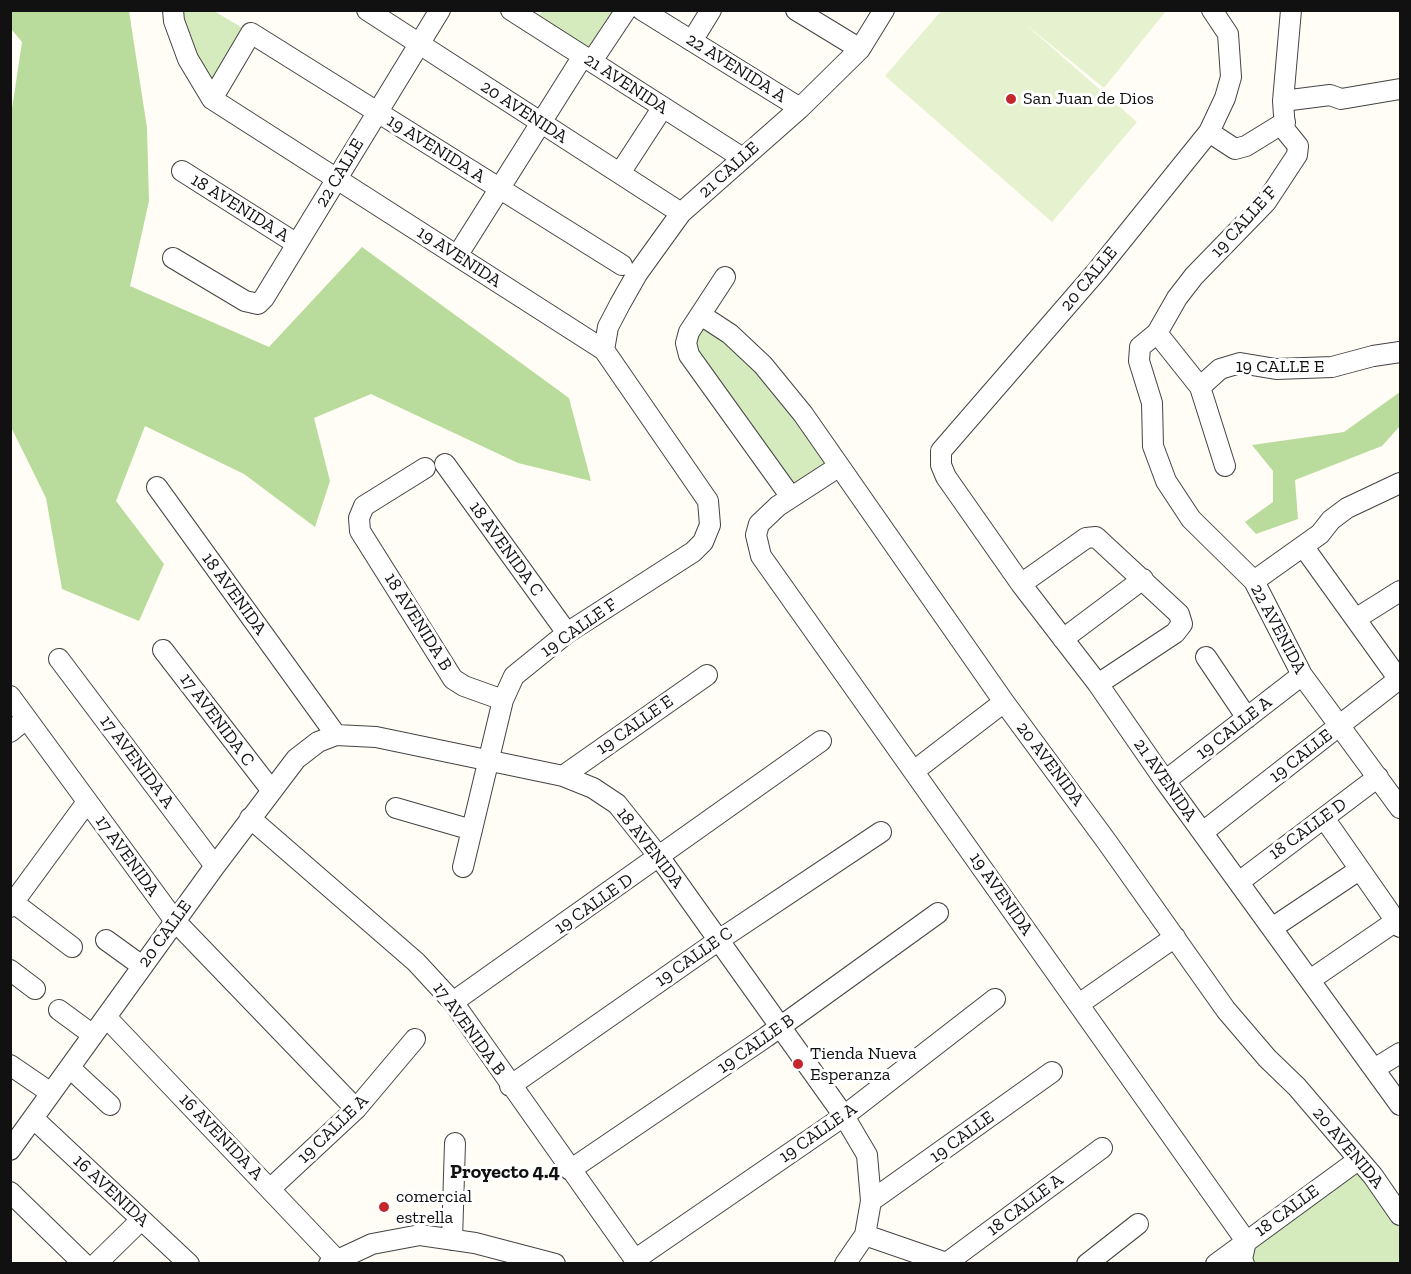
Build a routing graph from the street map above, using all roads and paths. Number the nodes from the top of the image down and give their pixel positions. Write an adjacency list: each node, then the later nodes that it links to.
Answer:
1 (368, 10): 14 (street, 20 AVENIDA)
2 (440, 10): 14 (street, 22 CALLE)
3 (511, 10): 12 (street, 21 AVENIDA)
4 (626, 10): 16 (street)
5 (642, 10): 13 (street, 22 AVENIDA A)
6 (711, 10): 13 (street)
7 (884, 10): 15 (street, 21 CALLE)
8 (1212, 10): 25 (street, 20 CALLE)
9 (1291, 10): 19 (street, 19 CALLE F)
10 (799, 11): 15 (street)
11 (174, 16): 18 (street, 19 AVENIDA)
12 (537, 17): 16 (street, 21 AVENIDA)
13 (692, 41): 21 (street, 22 AVENIDA A)
14 (419, 43): 22 (street, 22 CALLE); 23 (street, 20 AVENIDA)
15 (860, 49): 21 (street, 21 CALLE)
16 (587, 58): 20 (street, 21 AVENIDA); 23 (street)
17 (1401, 89): 19 (street)
18 (212, 99): 22 (street, 19 AVENIDA A); 29 (street, 19 AVENIDA)
19 (1283, 101): 24 (street, 19 CALLE F)
20 (663, 107): 26 (street, 21 AVENIDA); 28 (street)
21 (800, 108): 26 (street, 21 CALLE)
22 (377, 112): 29 (street, 22 CALLE); 30 (street, 19 AVENIDA A)
23 (540, 122): 28 (street, 20 AVENIDA); 30 (street)
24 (1285, 122): 25 (street); 38 (street, 19 CALLE F)
25 (1209, 132): 43 (street, 20 CALLE)
26 (741, 158): 31 (street, 21 CALLE)
27 (182, 171): 32 (street, 18 AVENIDA A)
28 (620, 173): 31 (street, 20 AVENIDA)
29 (338, 180): 32 (street, 22 CALLE); 33 (street, 19 AVENIDA)
30 (498, 188): 33 (street); 35 (street, 19 AVENIDA A)
31 (681, 213): 40 (street, 21 CALLE)
32 (297, 244): 34 (street, 22 CALLE)
33 (457, 256): 40 (street, 19 AVENIDA)
34 (172, 258)
35 (622, 265)
36 (725, 277): 37 (street)
37 (701, 315): 45 (street, 20 AVENIDA); 50 (street)
38 (1157, 333): 39 (street, 19 CALLE F); 42 (street)
39 (1140, 347): 54 (street, 22 AVENIDA)
40 (604, 350): 51 (street, 19 AVENIDA)
41 (1401, 352): 42 (street, 19 CALLE E)
42 (1200, 387): 46 (street)
43 (941, 451): 55 (street, 21 AVENIDA)
44 (445, 464): 58 (street, 18 AVENIDA C)
45 (838, 466): 50 (street); 69 (street, 20 AVENIDA)
46 (1225, 466)
47 (425, 468): 68 (street, 18 AVENIDA B)
48 (1401, 483): 52 (street)
49 (158, 486): 74 (street, 18 AVENIDA)
50 (791, 497): 77 (street, 19 AVENIDA)
51 (710, 525): 58 (street, 19 CALLE F)
52 (1303, 546): 54 (street); 57 (street)
53 (1143, 579): 55 (street); 59 (street); 66 (street)
54 (1254, 581): 64 (street, 22 AVENIDA)
55 (1021, 584): 59 (street, 21 AVENIDA)
56 (1401, 591): 57 (street)
57 (1356, 618): 65 (street)
58 (567, 633): 68 (street, 19 CALLE F)
59 (1063, 639): 66 (street, 21 AVENIDA)
60 (163, 650): 81 (street, 17 AVENIDA C)
61 (1206, 657): 70 (street)
62 (59, 659): 91 (street, 17 AVENIDA A)
63 (707, 675): 78 (street, 19 CALLE E)
64 (1302, 675): 70 (street, 19 CALLE A); 72 (street, 22 AVENIDA)
65 (1400, 680): 72 (street, 19 CALLE)
66 (1098, 684): 80 (street, 21 AVENIDA)
67 (10, 696): 71 (street, 17 AVENIDA)
68 (503, 700): 76 (street, 19 CALLE F)
69 (1004, 702): 77 (street); 100 (street, 20 AVENIDA)
70 (1247, 718): 80 (street, 19 CALLE A)
71 (26, 719): 73 (street); 82 (street, 17 AVENIDA)
72 (1340, 725): 79 (street, 22 AVENIDA); 89 (street, 19 CALLE)
73 (10, 732)
74 (336, 735): 76 (street, 18 AVENIDA); 81 (street, 20 CALLE)
75 (821, 741): 90 (street, 19 CALLE D)
76 (488, 760): 78 (street, 18 AVENIDA); 87 (street)
77 (914, 771): 110 (street, 19 AVENIDA)
78 (563, 776): 90 (street, 18 AVENIDA)
79 (1378, 777): 84 (street, 22 AVENIDA); 86 (street, 18 CALLE D)
80 (1165, 781): 89 (street, 21 AVENIDA)
81 (272, 791): 85 (street, 20 CALLE)
82 (87, 802): 95 (street); 97 (street, 17 AVENIDA)
83 (396, 808): 87 (street)
84 (1401, 808)
85 (250, 818): 91 (street, 20 CALLE); 109 (street, 17 AVENIDA B)
86 (1324, 818): 93 (street); 94 (street, 18 CALLE D)
87 (472, 830): 92 (street)
88 (881, 832): 102 (street, 19 CALLE C)
89 (1203, 832): 94 (street, 21 AVENIDA)
90 (660, 858): 102 (street, 18 AVENIDA); 109 (street, 19 CALLE D)
91 (214, 866): 97 (street, 20 CALLE)
92 (463, 867)
93 (1359, 870): 98 (street); 99 (street)
94 (1239, 882): 99 (street, 21 AVENIDA)
95 (11, 903): 103 (street)
96 (938, 913): 113 (street, 19 CALLE B)
97 (175, 921): 104 (street, 20 CALLE); 125 (street, 17 AVENIDA)
98 (1398, 924): 106 (street)
99 (1272, 928): 106 (street, 21 AVENIDA)
100 (1175, 937): 110 (street); 131 (street, 20 AVENIDA)
101 (106, 940): 104 (street)
102 (719, 940): 113 (street, 18 AVENIDA); 121 (street, 19 CALLE C)
103 (72, 947)
104 (142, 966): 112 (street, 20 CALLE)
105 (10, 970): 107 (street)
106 (1310, 980): 119 (street, 21 AVENIDA)
107 (36, 989)
108 (996, 999): 126 (street, 19 CALLE A)
109 (453, 1002): 121 (street, 17 AVENIDA B)
110 (1079, 1004): 141 (street, 19 AVENIDA)
111 (58, 1010): 114 (street)
112 (106, 1017): 114 (street, 20 CALLE); 133 (street, 16 AVENIDA A)
113 (780, 1027): 126 (street, 18 AVENIDA); 132 (street, 19 CALLE B)
114 (93, 1035): 118 (street, 20 CALLE)
115 (415, 1039): 125 (street, 19 CALLE A)
116 (1401, 1053): 119 (street)
117 (10, 1065): 122 (street)
118 (70, 1068): 122 (street, 20 CALLE); 123 (street)
119 (1374, 1069): 124 (street, 21 AVENIDA)
120 (1052, 1072): 135 (street, 19 CALLE)
121 (510, 1086): 132 (street, 17 AVENIDA B)
122 (51, 1093): 127 (street, 20 CALLE)
123 (110, 1105)
124 (1401, 1105)
125 (356, 1109): 133 (street, 19 CALLE A)
126 (844, 1116): 135 (street, 18 AVENIDA); 142 (street, 19 CALLE A)
127 (33, 1118): 130 (street, 20 CALLE); 137 (street, 16 AVENIDA)
128 (455, 1143): 140 (street)
129 (1102, 1148): 149 (street, 18 CALLE A)
130 (10, 1150)
131 (1358, 1160): 136 (street, 20 AVENIDA); 141 (street, 18 CALLE)
132 (570, 1170): 142 (street, 17 AVENIDA B)
133 (271, 1188): 143 (street, 16 AVENIDA A)
134 (10, 1192): 144 (street)
135 (871, 1201): 139 (street, 18 AVENIDA)
136 (1401, 1215)
137 (141, 1220): 145 (street); 146 (street, 16 AVENIDA)
138 (1138, 1224): 150 (street)
139 (866, 1235): 148 (street); 149 (street)
140 (452, 1240): 143 (street); 147 (street)
141 (1246, 1241): 151 (street, 18 CALLE); 152 (street)
142 (633, 1257)
143 (333, 1261)
144 (84, 1263)
145 (96, 1263)
146 (189, 1263)
147 (555, 1263)
148 (845, 1263)
149 (949, 1263)
150 (1087, 1263)
151 (1216, 1263)
152 (1244, 1263)

